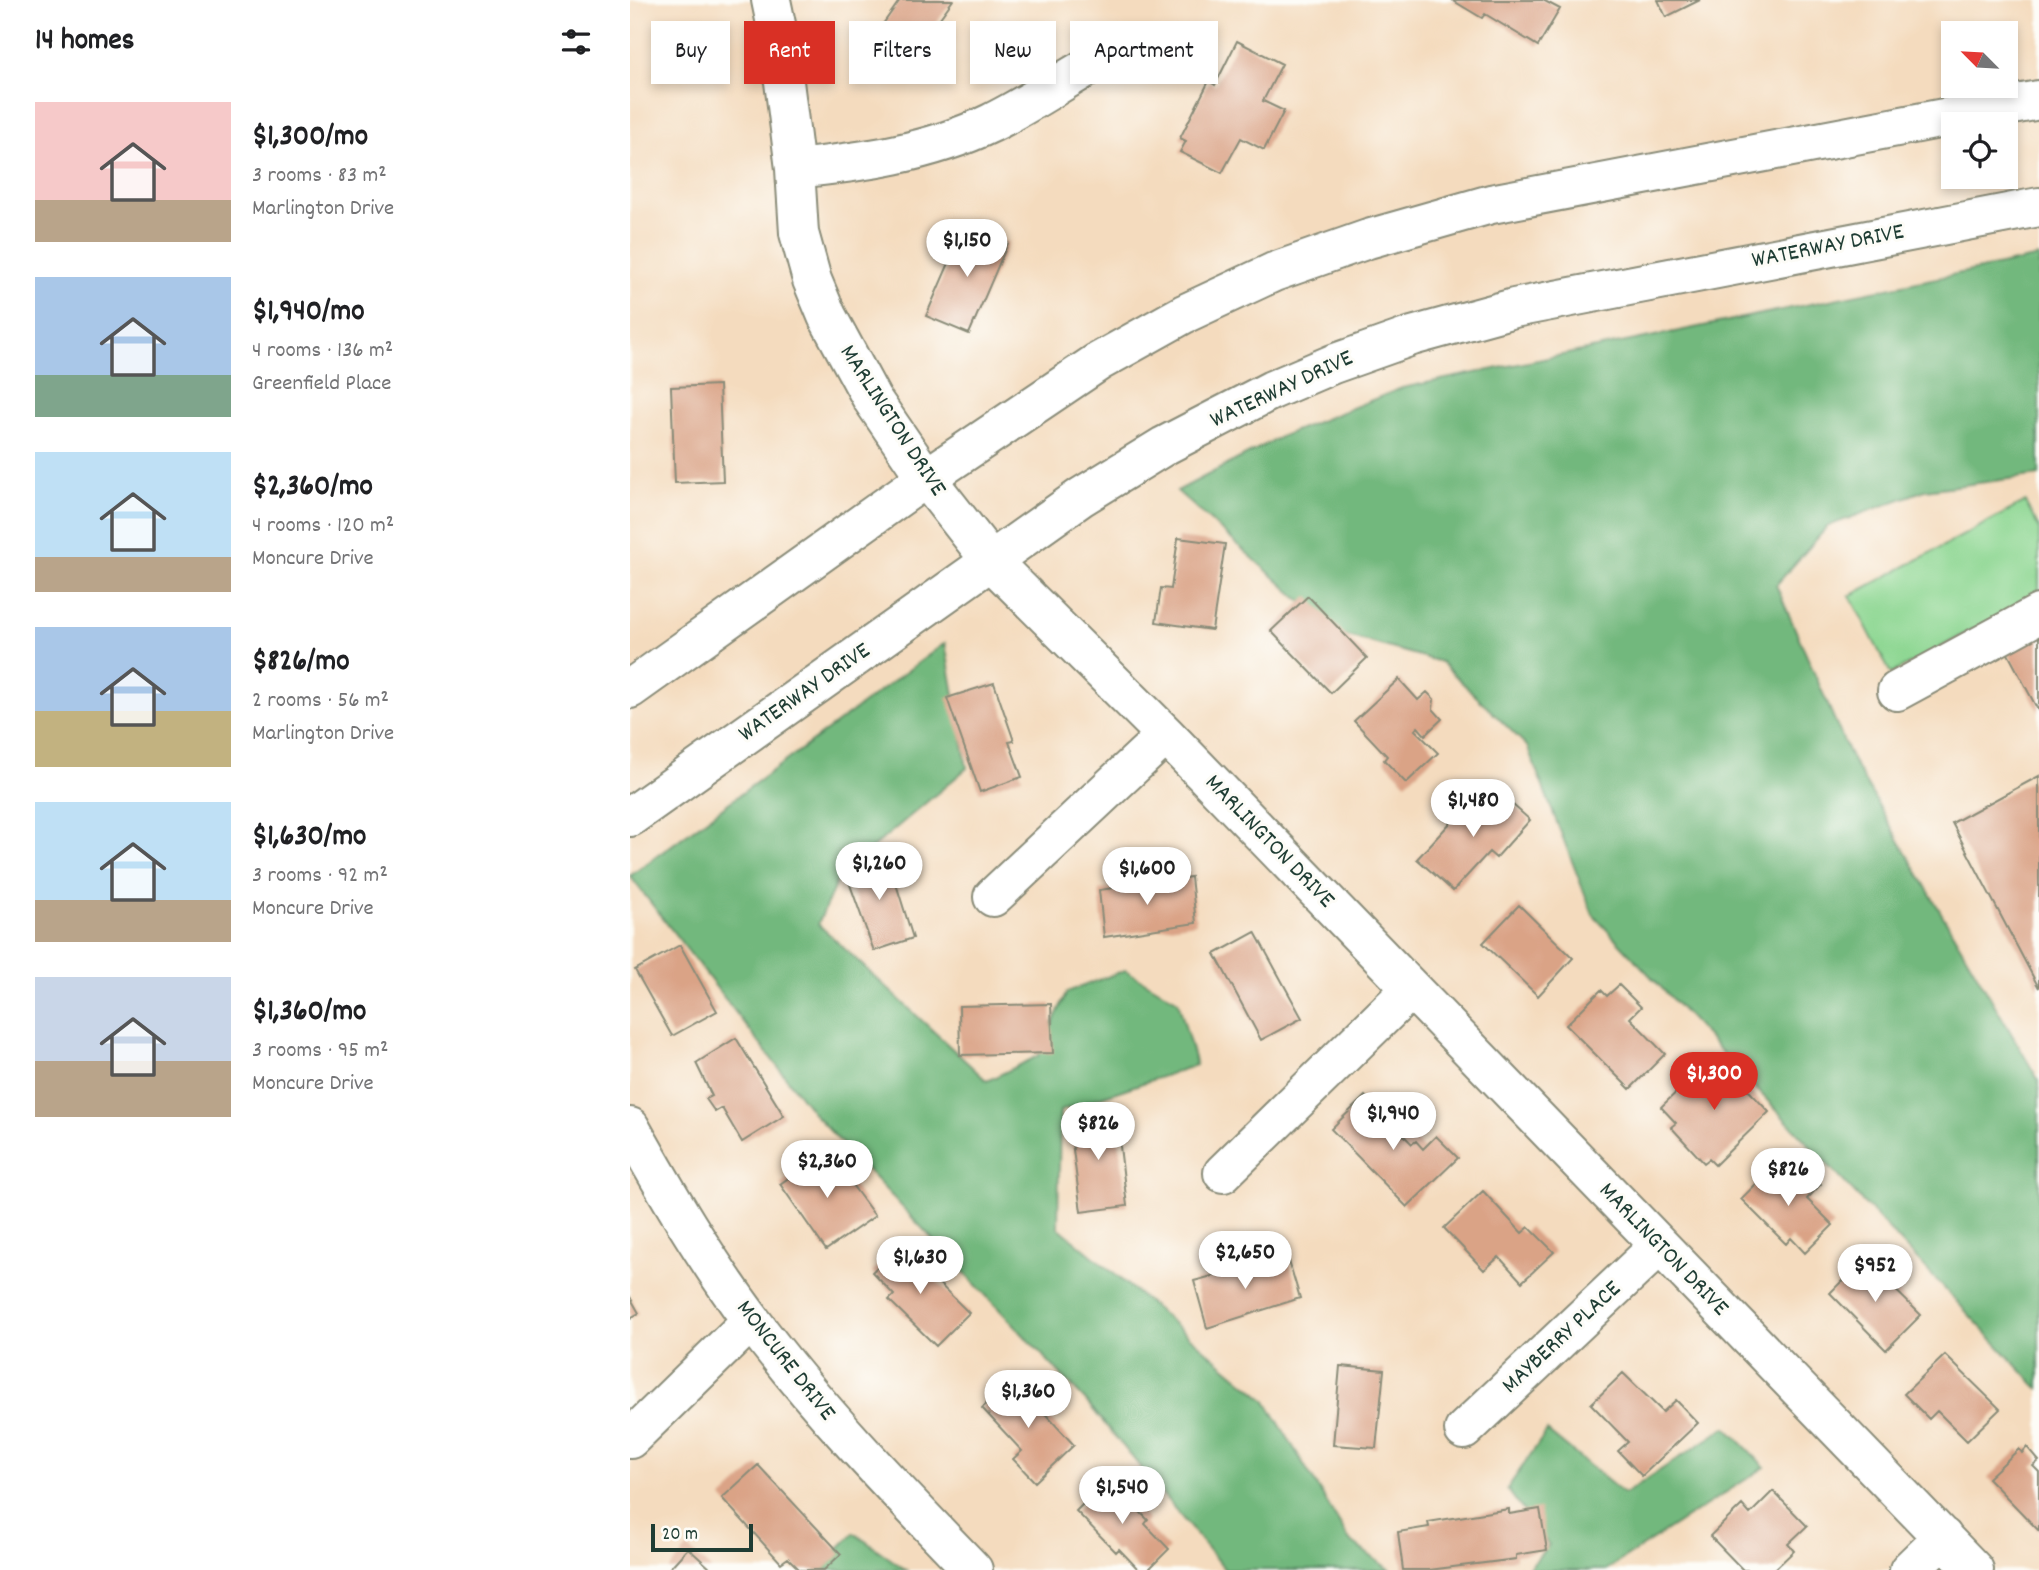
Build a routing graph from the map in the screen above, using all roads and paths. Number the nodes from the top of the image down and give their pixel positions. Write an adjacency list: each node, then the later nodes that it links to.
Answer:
1 (771, 0): 4 (street, MARLINGTON DRIVE)
2 (1070, 77): 4 (street)
3 (2039, 100): 6 (street)
4 (795, 169): 6 (street, MARLINGTON DRIVE)
5 (2039, 207): 7 (street, WATERWAY DRIVE)
6 (926, 478): 7 (street, MARLINGTON DRIVE); 9 (street)
7 (991, 561): 11 (street, MARLINGTON DRIVE); 12 (street, WATERWAY DRIVE)
8 (2039, 614): 10 (street)
9 (630, 689)
10 (1896, 691)
11 (1166, 735): 13 (street); 14 (street, MARLINGTON DRIVE)
12 (630, 817)
13 (993, 897)
14 (1411, 989): 16 (street); 17 (street, MARLINGTON DRIVE)
15 (630, 1127): 18 (street, MONCURE DRIVE)
16 (1223, 1173)
17 (1659, 1245): 19 (street, MAYBERRY PLACE); 21 (street, MARLINGTON DRIVE)
18 (751, 1321): 20 (street); 22 (street, MONCURE DRIVE)
19 (1464, 1430)
20 (630, 1439)
21 (1943, 1537): 23 (street); 24 (street, MARLINGTON DRIVE)
22 (973, 1570)
23 (1909, 1570)
24 (1975, 1570)

